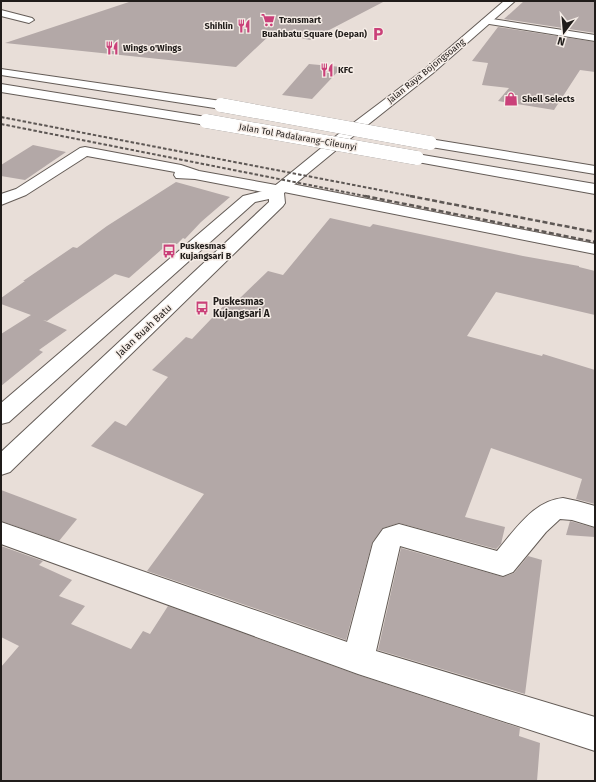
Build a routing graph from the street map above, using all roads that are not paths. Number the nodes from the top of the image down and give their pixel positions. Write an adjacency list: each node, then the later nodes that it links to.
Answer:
1 (510, 1): 4 (main road, Jalan Raya Bojongsoang)
2 (1, 14): 3 (main road)
3 (29, 20)
4 (486, 21): 7 (main road); 12 (main road, Jalan Raya Bojongsoang)
5 (1, 23): 6 (main road)
6 (18, 26)
7 (595, 38)
8 (1, 72): 10 (main road, Jalan Tol Padalarang–Cileunyi, bridge)
9 (1, 88): 11 (main road, Jalan Tol Padalarang–Cileunyi, bridge)
10 (595, 170)
11 (595, 189)
12 (279, 190): 13 (main road); 14 (main road); 15 (main road); 16 (main road, Jalan Buah Batu)
13 (1, 200)
14 (595, 249)
15 (1, 416)
16 (1, 466)
17 (595, 517): 19 (main road)
18 (1, 533): 19 (main road)
19 (358, 660): 20 (main road)
20 (595, 734)

